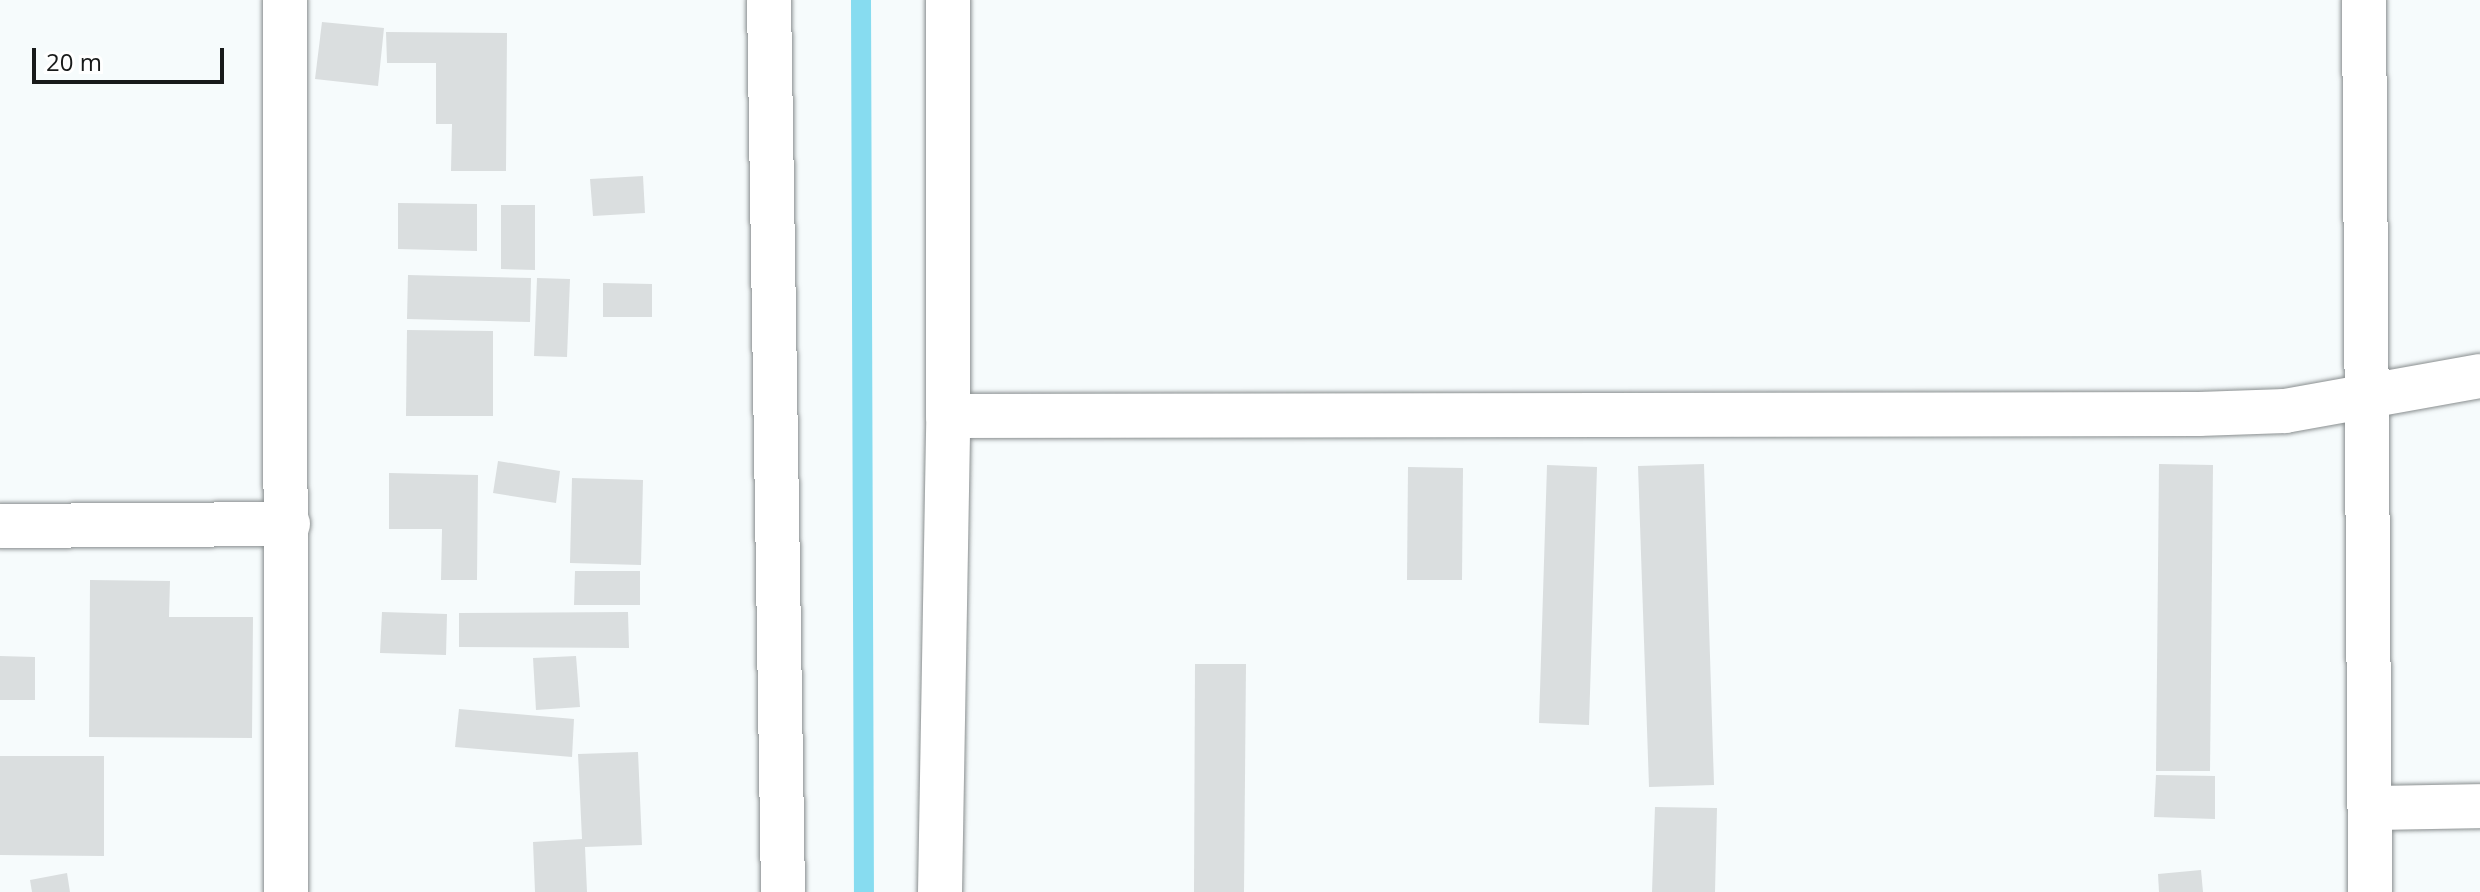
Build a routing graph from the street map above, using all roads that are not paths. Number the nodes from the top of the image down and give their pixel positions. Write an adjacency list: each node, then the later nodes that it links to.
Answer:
1 (285, 0): 8 (street)
2 (769, 0): 13 (street)
3 (948, 0): 7 (street)
4 (2364, 0): 6 (street)
5 (2480, 376): 6 (street)
6 (2364, 400): 7 (street); 11 (street)
7 (948, 416): 14 (street)
8 (288, 524): 9 (street); 12 (street)
9 (0, 526)
10 (2480, 806): 11 (street)
11 (2370, 808): 15 (street)
12 (286, 892)
13 (783, 892)
14 (940, 892)
15 (2370, 892)

